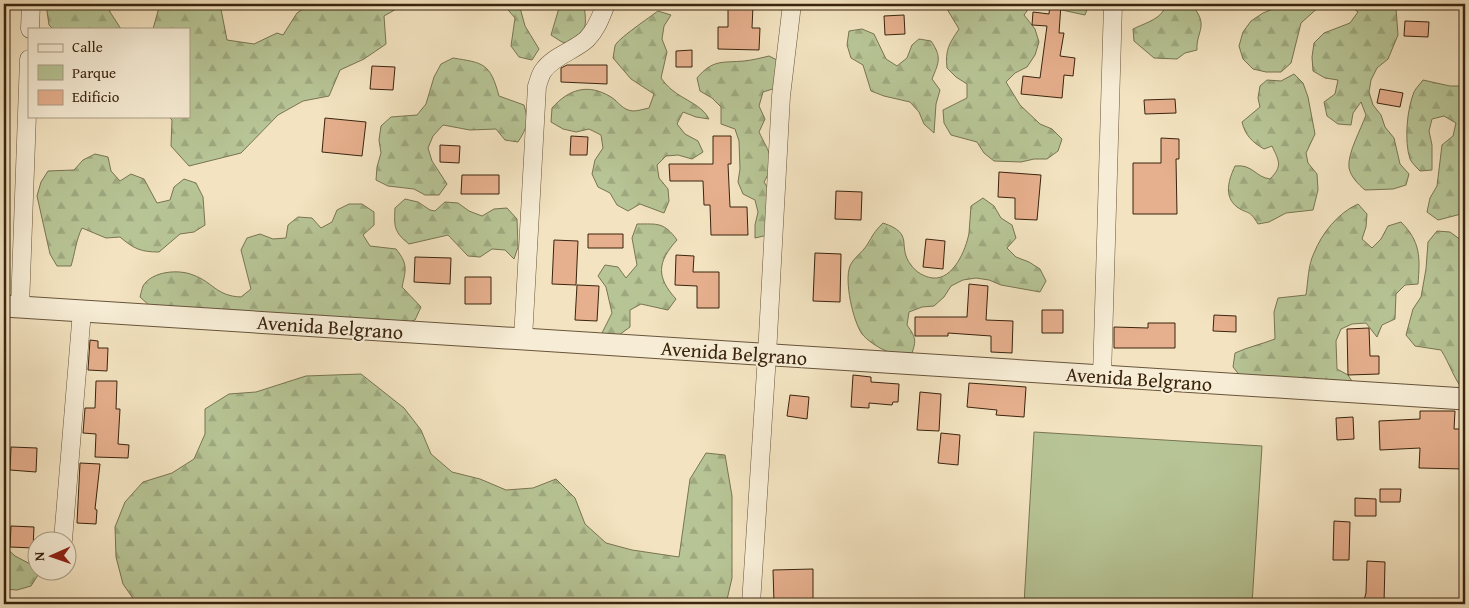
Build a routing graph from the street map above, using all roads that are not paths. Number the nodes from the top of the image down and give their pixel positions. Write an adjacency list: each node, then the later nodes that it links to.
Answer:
1 (31, 4): 5 (street)
2 (606, 4): 9 (street)
3 (792, 4): 10 (street)
4 (1113, 4): 11 (street)
5 (30, 28)
6 (28, 74): 7 (street)
7 (12, 306): 8 (street, Avenida Belgrano)
8 (82, 311): 9 (street, Avenida Belgrano); 13 (street)
9 (523, 339): 10 (street, Avenida Belgrano)
10 (767, 355): 11 (street, Avenida Belgrano); 14 (street)
11 (1102, 377): 12 (street, Avenida Belgrano)
12 (1465, 399)
13 (64, 530)
14 (751, 604)

